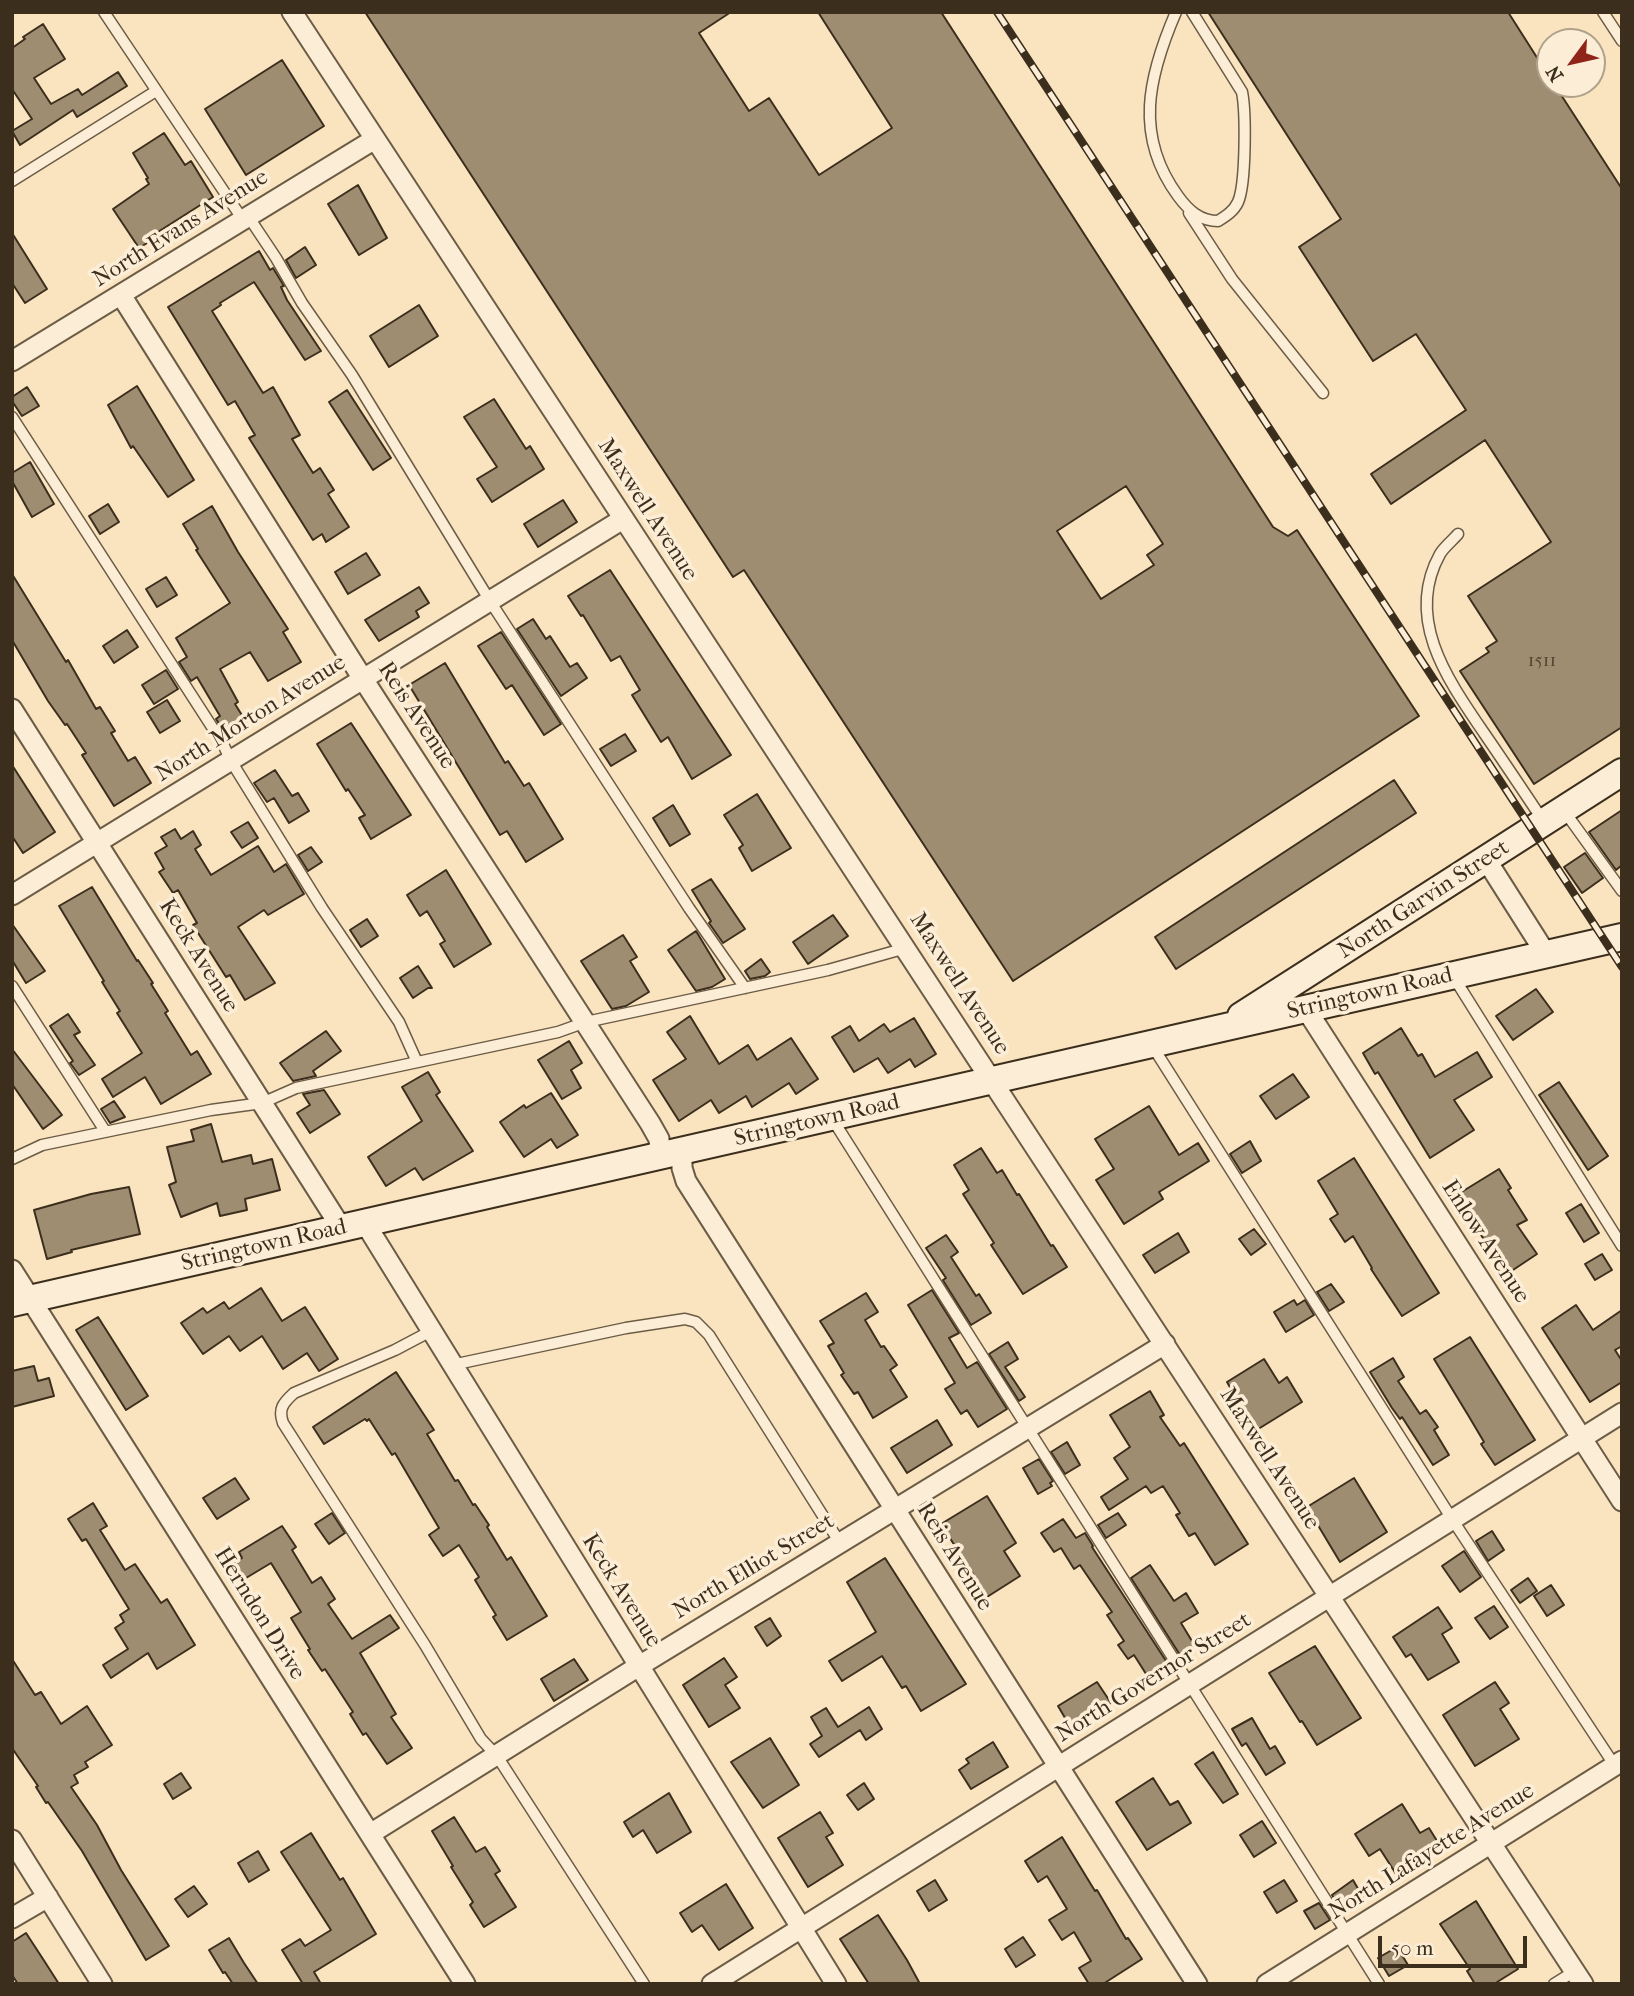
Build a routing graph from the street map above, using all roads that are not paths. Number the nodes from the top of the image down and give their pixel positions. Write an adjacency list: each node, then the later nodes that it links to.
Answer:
1 (104, 12): 7 (lane)
2 (292, 12): 8 (street, Maxwell Avenue)
3 (1176, 12): 10 (lane)
4 (1192, 12): 10 (lane)
5 (1603, 12): 6 (lane)
6 (1622, 41)
7 (156, 91): 9 (lane); 11 (lane)
8 (375, 139): 11 (street, North Evans Avenue); 16 (street, Maxwell Avenue)
9 (12, 181)
10 (1181, 201): 14 (lane)
11 (246, 218): 12 (street, North Evans Avenue); 18 (lane)
12 (121, 295): 13 (street, North Evans Avenue); 19 (street, Reis Avenue)
13 (12, 361)
14 (1323, 393)
15 (12, 417): 21 (lane)
16 (623, 519): 18 (street, North Morton Avenue); 29 (street, Maxwell Avenue)
17 (1458, 534): 23 (lane)
18 (490, 601): 19 (street, North Morton Avenue); 33 (lane)
19 (363, 679): 21 (street, North Morton Avenue); 35 (street, Reis Avenue)
20 (12, 709): 24 (street, Keck Avenue)
21 (230, 761): 24 (street, North Morton Avenue); 38 (lane)
22 (1622, 772): 23 (main road, North Garvin Street)
23 (1554, 816): 25 (main road, North Garvin Street); 26 (lane)
24 (97, 843): 27 (street, North Morton Avenue); 40 (street, Keck Avenue)
25 (1487, 861): 30 (street); 36 (main road, North Garvin Street)
26 (1622, 891)
27 (12, 895)
28 (1622, 937): 30 (main road, Stringtown Road)
29 (906, 948): 33 (lane); 39 (street, Maxwell Avenue)
30 (1546, 954): 31 (main road, Stringtown Road)
31 (1452, 976): 34 (main road, Stringtown Road); 47 (lane)
32 (12, 986): 42 (lane)
33 (745, 988): 35 (lane)
34 (1306, 1009): 36 (main road, Stringtown Road); 55 (street, Enlow Avenue)
35 (586, 1022): 38 (lane); 45 (street, Reis Avenue)
36 (1225, 1027): 37 (main road, Stringtown Road)
37 (1150, 1044): 39 (main road, Stringtown Road); 58 (lane)
38 (418, 1062): 40 (lane)
39 (992, 1080): 41 (main road, Stringtown Road); 51 (street, Maxwell Avenue)
40 (262, 1103): 42 (lane); 46 (street, Keck Avenue)
41 (831, 1117): 43 (main road, Stringtown Road); 54 (lane)
42 (105, 1131): 44 (lane)
43 (682, 1152): 45 (main road, Stringtown Road); 57 (street, Reis Avenue)
44 (12, 1159)
45 (647, 1160): 46 (main road, Stringtown Road)
46 (353, 1226): 49 (main road, Stringtown Road); 50 (street, Keck Avenue)
47 (1622, 1246)
48 (12, 1270): 49 (street, Herndon Drive)
49 (22, 1301): 66 (street, Herndon Drive)
50 (431, 1331): 52 (street, Keck Avenue); 63 (lane)
51 (1165, 1344): 54 (street, North Elliot Street); 60 (street, Maxwell Avenue)
52 (452, 1365): 59 (lane); 61 (street, Keck Avenue)
53 (1622, 1413): 55 (street, North Governor Street)
54 (1028, 1428): 57 (street, North Elliot Street); 62 (lane)
55 (1581, 1438): 56 (street, Enlow Avenue); 58 (street, North Governor Street)
56 (1622, 1501)
57 (895, 1510): 59 (street, North Elliot Street); 65 (street, Reis Avenue)
58 (1452, 1519): 60 (street, North Governor Street); 64 (lane)
59 (841, 1544): 61 (street, North Elliot Street)
60 (1329, 1596): 62 (street, North Governor Street); 68 (street, Maxwell Avenue)
61 (639, 1666): 63 (street, North Elliot Street); 71 (street, Keck Avenue)
62 (1189, 1684): 65 (street, North Governor Street); 72 (lane)
63 (497, 1756): 66 (street, North Elliot Street); 76 (lane)
64 (1618, 1764): 68 (street, North Lafayette Avenue)
65 (1059, 1766): 71 (street, North Governor Street); 79 (street, Reis Avenue)
66 (370, 1834): 75 (street, Herndon Drive)
67 (12, 1840): 69 (street)
68 (1492, 1844): 72 (street, North Lafayette Avenue); 73 (street, Maxwell Avenue)
69 (48, 1897): 70 (street); 74 (street)
70 (12, 1918)
71 (801, 1928): 77 (street, North Governor Street); 78 (street, Keck Avenue)
72 (1347, 1933): 80 (street, North Lafayette Avenue); 81 (lane)
73 (1579, 1977): 82 (lane)
74 (102, 1984)
75 (465, 1984)
76 (644, 1984)
77 (712, 1984)
78 (836, 1984)
79 (1197, 1984)
80 (1267, 1984)
81 (1379, 1984)
82 (1554, 1984)

